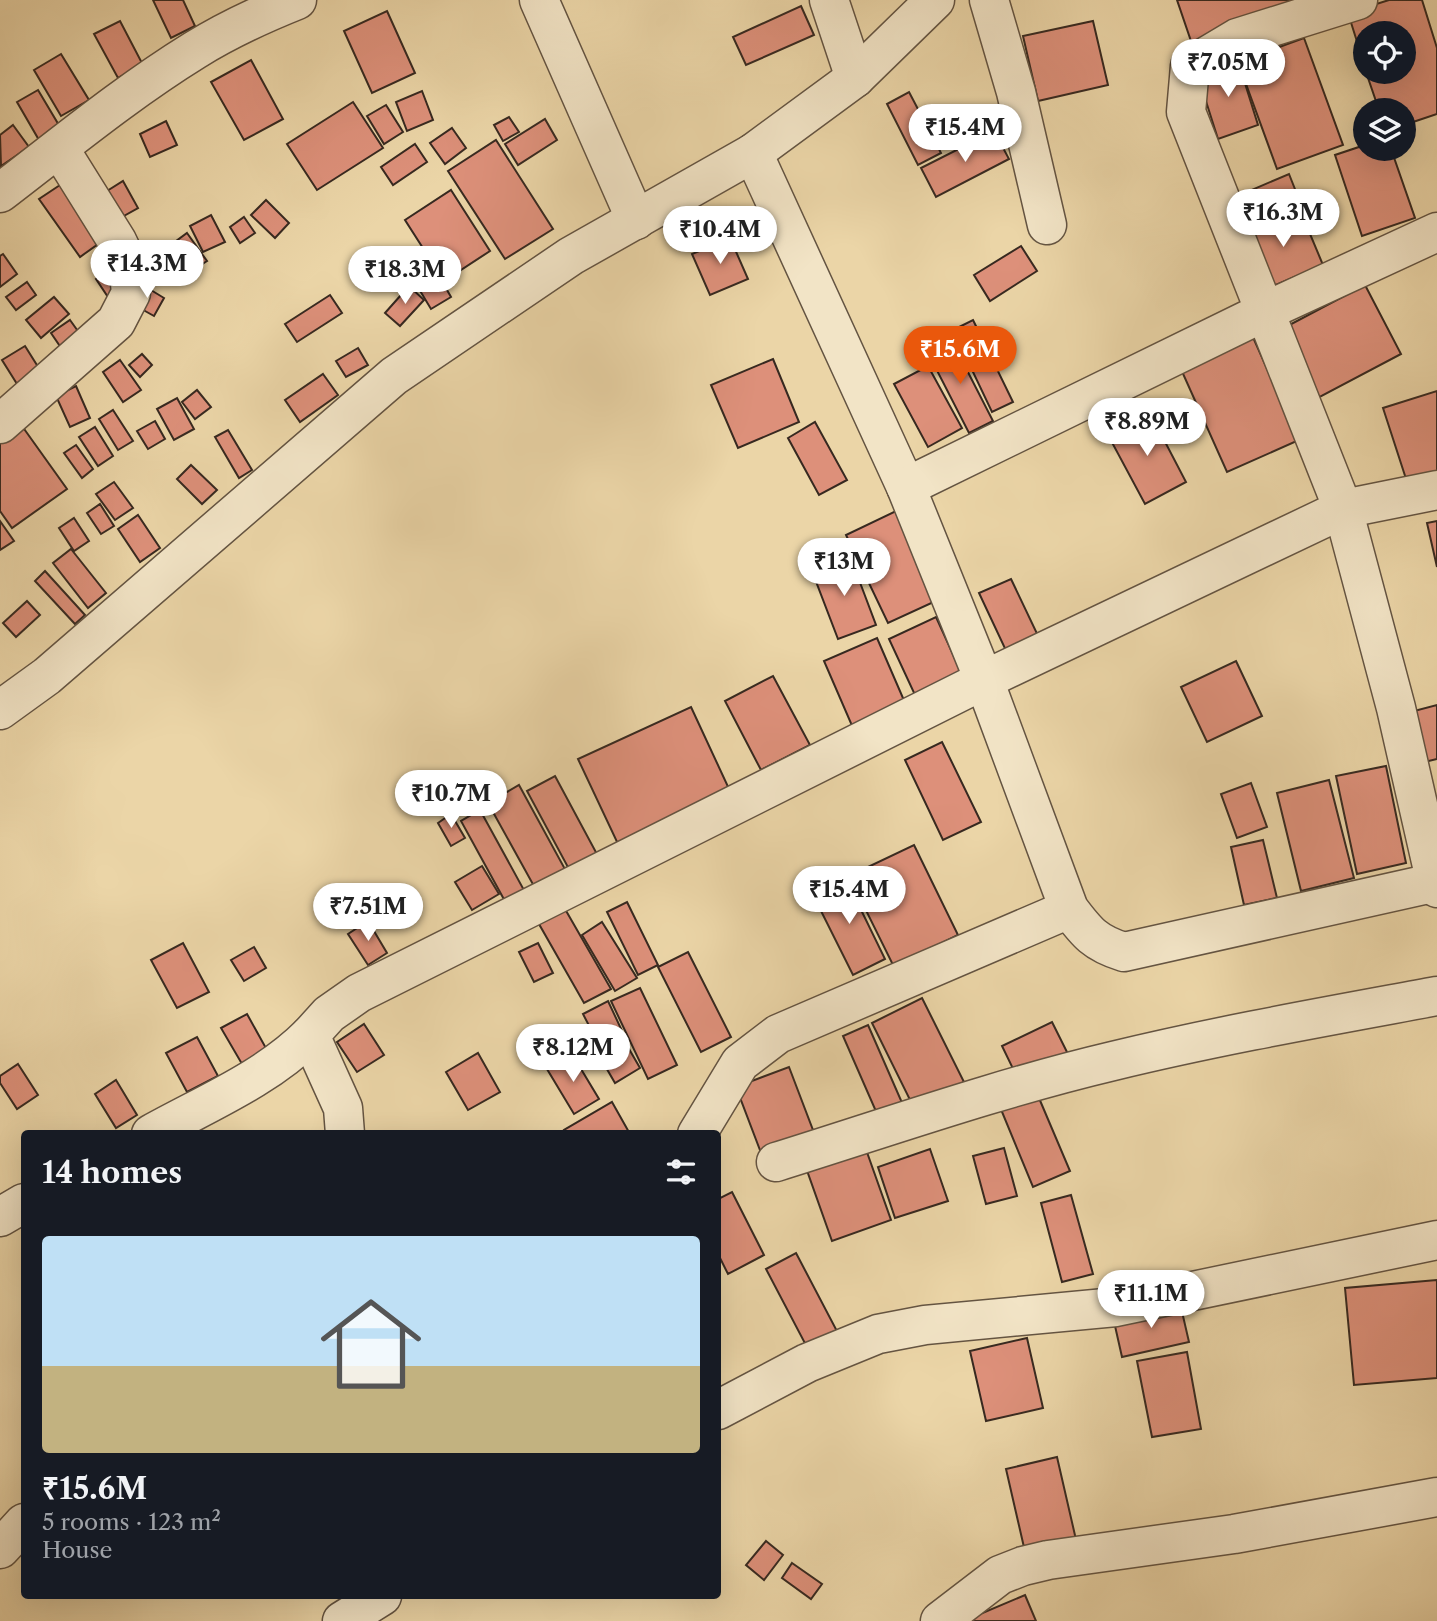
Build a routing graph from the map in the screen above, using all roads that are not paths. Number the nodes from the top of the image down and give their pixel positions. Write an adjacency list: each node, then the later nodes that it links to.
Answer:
1 (297, 0): 9 (street)
2 (539, 0): 12 (street)
3 (829, 0): 8 (street)
4 (935, 0): 8 (street)
5 (989, 0): 13 (street)
6 (1357, 0): 7 (street)
7 (1319, 6): 15 (street)
8 (855, 78): 10 (street)
9 (59, 148): 11 (street); 16 (street)
10 (753, 153): 12 (street); 17 (street)
11 (0, 193)
12 (636, 220): 21 (street)
13 (1047, 225)
14 (1437, 232): 15 (street)
15 (1264, 312): 17 (street); 19 (street)
16 (0, 424)
17 (906, 488): 22 (street)
18 (1437, 490): 19 (street)
19 (1343, 509): 22 (street); 24 (street)
20 (0, 676): 21 (street)
21 (47, 676): 23 (street)
22 (984, 680): 25 (street); 27 (street)
23 (0, 710)
24 (1437, 884): 25 (street)
25 (1069, 909): 30 (street)
26 (1437, 996): 31 (street)
27 (310, 1035): 28 (street); 29 (street)
28 (158, 1130)
29 (345, 1130)
30 (699, 1130)
31 (776, 1162)
32 (21, 1205): 33 (street)
33 (0, 1217)
34 (1437, 1240): 35 (street)
35 (721, 1408)
36 (1437, 1497): 41 (street)
37 (21, 1526): 38 (street)
38 (0, 1549)
39 (377, 1599): 40 (street)
40 (342, 1621)
41 (940, 1621)

